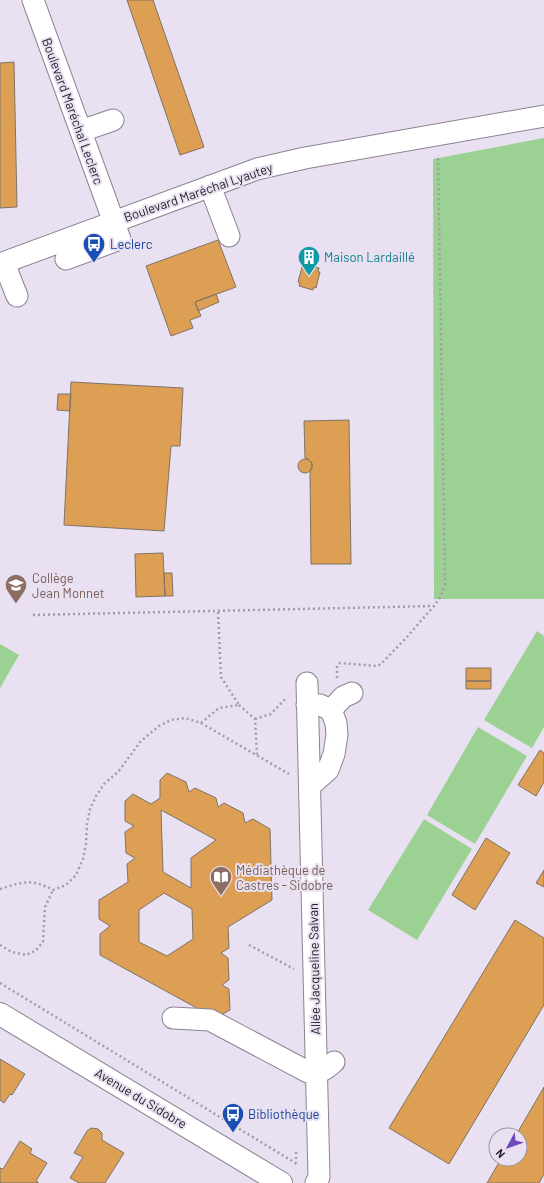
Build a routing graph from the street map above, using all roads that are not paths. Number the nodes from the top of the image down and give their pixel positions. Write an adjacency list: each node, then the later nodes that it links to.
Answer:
1 (32, 0): 4 (street, Boulevard Maréchal Leclerc)
2 (544, 116): 5 (street, Boulevard Maréchal Lyautey)
3 (113, 120): 4 (street)
4 (80, 131): 6 (street, Boulevard Maréchal Leclerc)
5 (210, 186): 6 (street, Boulevard Maréchal Lyautey); 7 (street)
6 (117, 230): 8 (street); 9 (street, Boulevard Maréchal Lyautey)
7 (229, 236)
8 (66, 259)
9 (2, 263): 10 (street)
10 (16, 296)
11 (308, 683): 13 (street, Allée Jacqueline Salvan)
12 (345, 687): 14 (street)
13 (307, 705): 14 (street); 15 (street, Allée Jacqueline Salvan)
14 (331, 710): 15 (street)
15 (310, 786): 19 (street, Allée Jacqueline Salvan)
16 (0, 1014): 21 (main road, Avenue du Sidobre)
17 (173, 1018): 19 (street)
18 (334, 1062): 19 (street)
19 (316, 1073): 20 (street, Allée Jacqueline Salvan)
20 (318, 1180)
21 (281, 1183)

